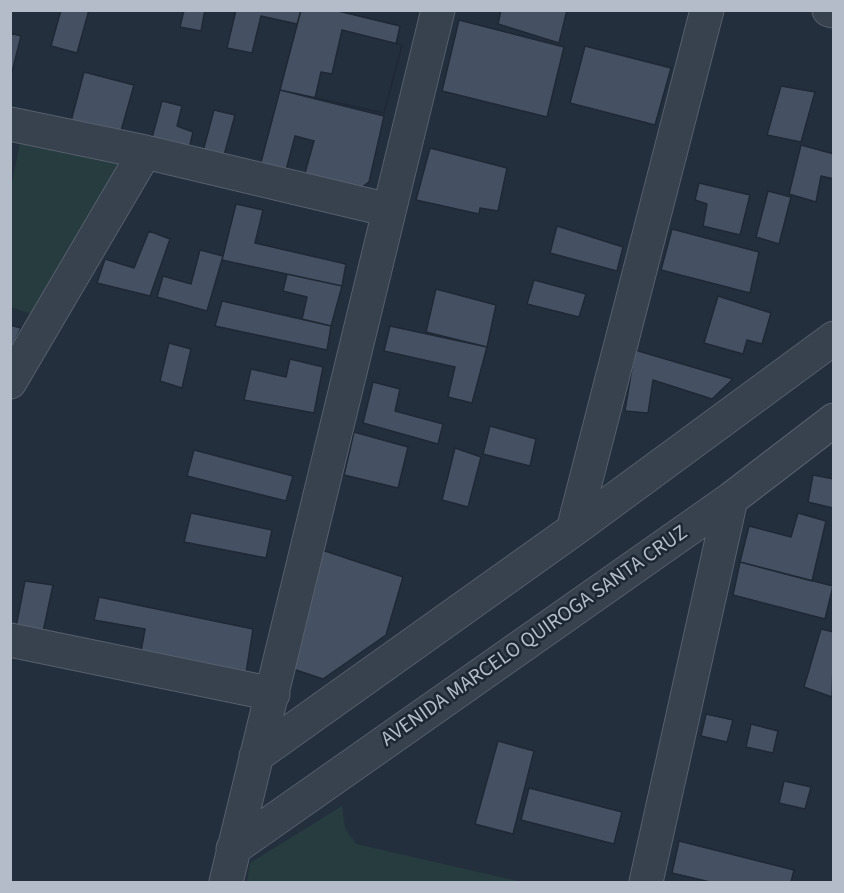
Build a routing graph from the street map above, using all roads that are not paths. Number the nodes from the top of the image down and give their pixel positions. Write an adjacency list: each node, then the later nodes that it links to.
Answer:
1 (438, 10): 7 (street)
2 (707, 10): 12 (street)
3 (828, 10): 4 (street)
4 (834, 12)
5 (10, 124): 6 (street)
6 (145, 152): 7 (street); 9 (street)
7 (389, 210): 14 (street)
8 (834, 338): 12 (street)
9 (10, 382)
10 (827, 432): 11 (street, AVENIDA MARCELO QUIROGA SANTA CRUZ)
11 (731, 499): 16 (street, AVENIDA MARCELO QUIROGA SANTA CRUZ); 18 (street)
12 (573, 530): 15 (street)
13 (10, 640): 14 (street)
14 (273, 694): 15 (street)
15 (256, 756): 16 (street)
16 (233, 849): 17 (street)
17 (226, 882)
18 (646, 882)

